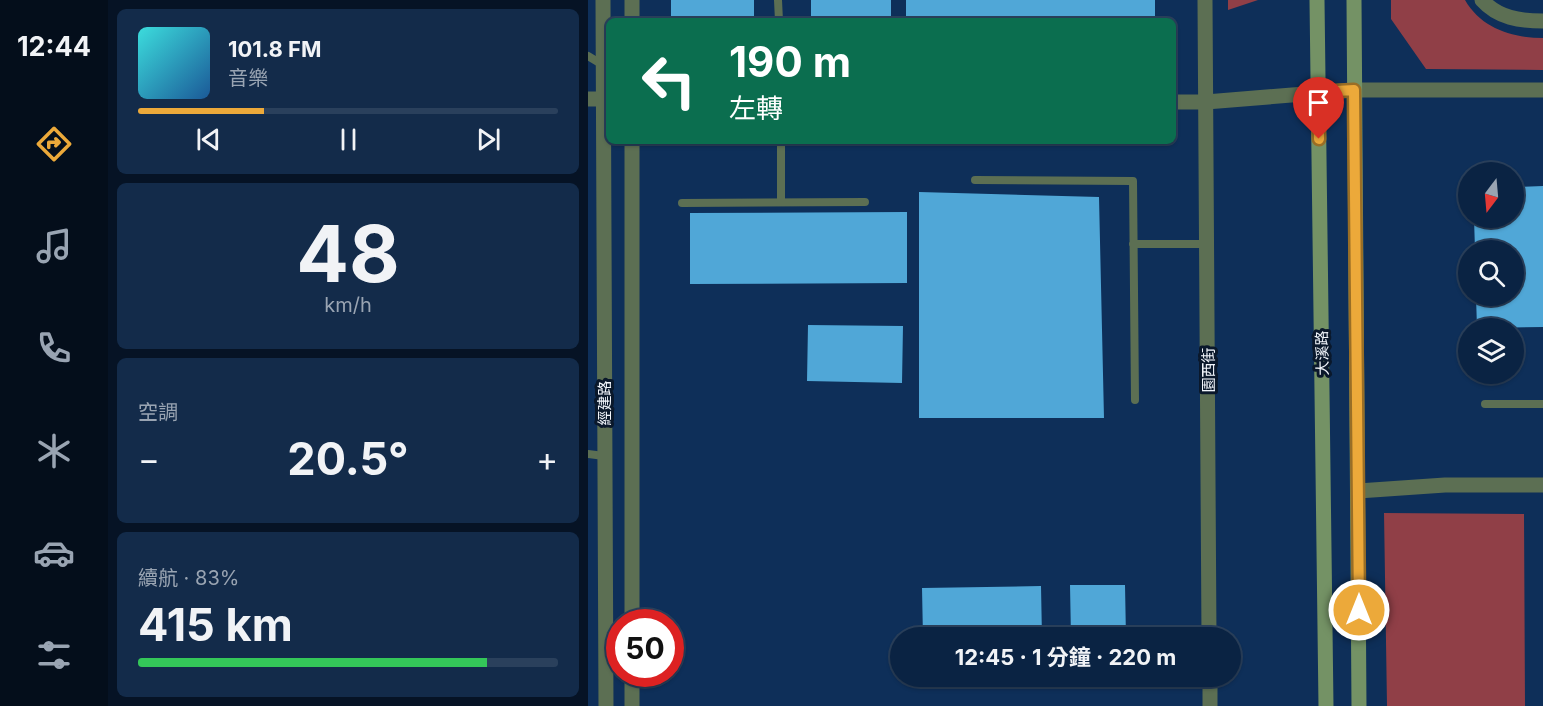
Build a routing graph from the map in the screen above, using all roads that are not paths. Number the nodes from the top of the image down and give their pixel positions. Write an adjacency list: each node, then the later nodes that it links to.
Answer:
1 (603, 0): 12 (street, 經建路)
2 (632, 0): 8 (street)
3 (778, 0): 9 (lane)
4 (1205, 0): 18 (street, 園西街)
5 (1317, 0): 15 (main road, 大溪路)
6 (1354, 0): 13 (main road)
7 (1485, 3): 10 (street)
8 (632, 18)
9 (778, 18)
10 (1543, 21)
11 (588, 56): 12 (lane)
12 (603, 65): 16 (street, 經建路)
13 (1354, 90): 14 (street); 15 (street); 33 (main road)
14 (1543, 90)
15 (1318, 92): 18 (street); 41 (main road, 大溪路)
16 (600, 99): 31 (street, 經建路)
17 (1176, 102): 18 (street)
18 (1206, 102): 26 (street, 園西街)
19 (632, 144): 34 (street, 經建路)
20 (781, 144): 22 (lane)
21 (975, 180): 25 (lane)
22 (781, 202): 23 (lane); 24 (lane)
23 (866, 202)
24 (682, 203)
25 (1133, 244): 26 (lane); 27 (lane)
26 (1207, 244): 35 (street, 園西街)
27 (1135, 400)
28 (1485, 404): 29 (lane)
29 (1543, 404)
30 (588, 454): 31 (lane)
31 (604, 456): 38 (street, 經建路)
32 (1543, 486): 33 (street)
33 (1358, 491): 42 (main road)
34 (632, 609)
35 (1209, 627)
36 (632, 687): 39 (street)
37 (1210, 687): 40 (street)
38 (606, 706)
39 (632, 706)
40 (1210, 706)
41 (1326, 706)
42 (1359, 706)

